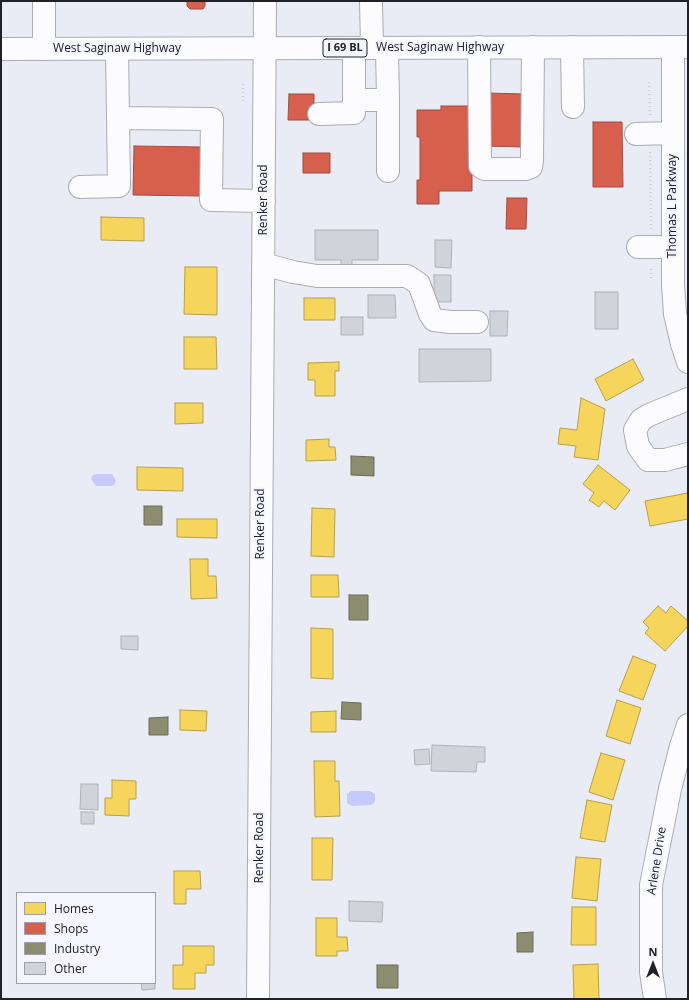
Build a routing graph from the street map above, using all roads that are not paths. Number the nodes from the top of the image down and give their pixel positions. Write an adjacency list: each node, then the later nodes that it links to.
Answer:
1 (44, 1): 11 (street)
2 (265, 1): 8 (street, Renker Road)
3 (371, 1): 9 (street)
4 (479, 47): 5 (street, West Saginaw Highway / I 69 BL); 5 (street); 9 (street, West Saginaw Highway / I 69 BL)
5 (533, 47): 6 (street, West Saginaw Highway / I 69 BL)
6 (572, 47): 7 (street, West Saginaw Highway / I 69 BL); 15 (street)
7 (680, 47): 18 (street, Thomas L Parkway)
8 (265, 48): 9 (street, West Saginaw Highway / I 69 BL); 12 (street, West Saginaw Highway / I 69 BL); 23 (street, Renker Road)
9 (371, 48): 13 (street); 14 (street)
10 (1, 49): 11 (street, West Saginaw Highway / I 69 BL)
11 (44, 49): 12 (street, West Saginaw Highway / I 69 BL)
12 (117, 49): 17 (street)
13 (355, 100): 14 (street); 16 (street)
14 (388, 100): 20 (street)
15 (573, 107)
16 (319, 114)
17 (118, 118): 21 (street); 23 (street)
18 (673, 133): 19 (street); 22 (street, Thomas L Parkway)
19 (643, 134)
20 (388, 171)
21 (80, 187)
22 (680, 199): 26 (street, Thomas L Parkway)
23 (264, 201): 24 (street, Renker Road)
24 (263, 264): 25 (street); 30 (street, Renker Road)
25 (477, 322)
26 (688, 362)
27 (688, 399): 28 (street)
28 (688, 454)
29 (688, 725): 31 (street, Arlene Drive)
30 (258, 999)
31 (655, 999)

